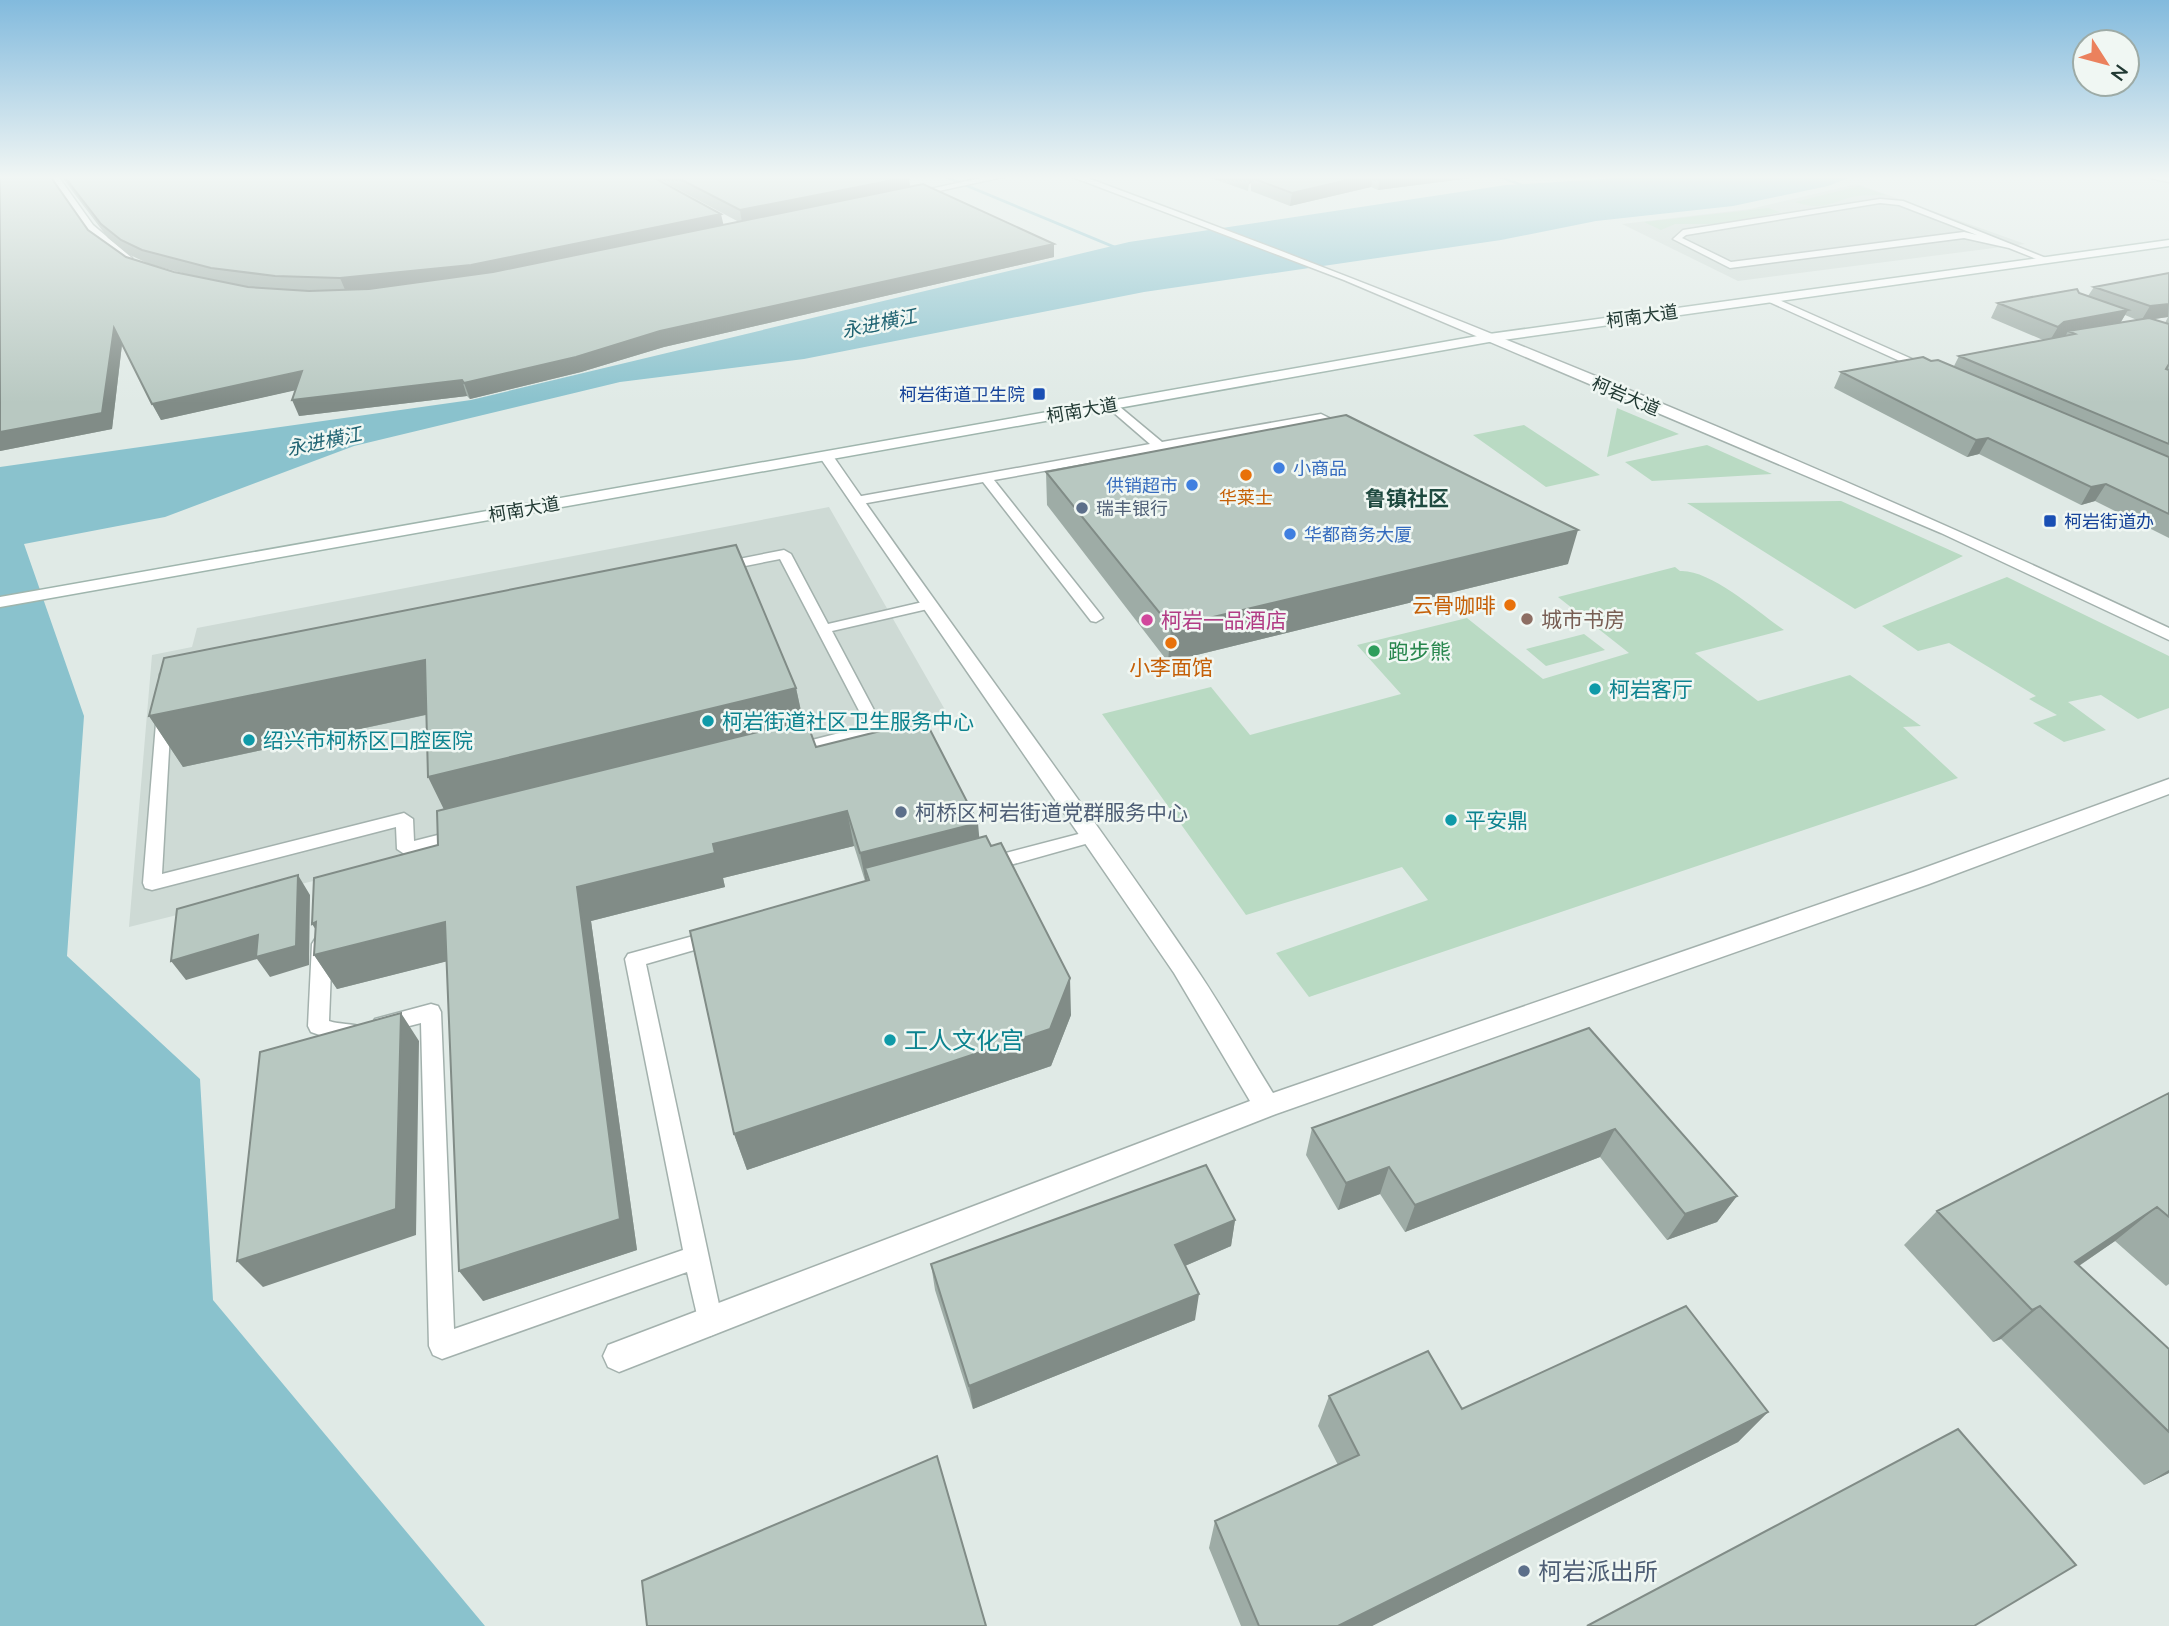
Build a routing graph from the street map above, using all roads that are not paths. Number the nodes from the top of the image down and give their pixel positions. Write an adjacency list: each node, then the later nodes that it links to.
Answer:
1 (116, 252): 8 (street)
2 (1280, 252): 10 (street, 柯岩大道)
3 (1703, 252): 4 (lane)
4 (1832, 252)
5 (2027, 252): 7 (lane)
6 (2106, 252): 7 (street, 柯南大道)
7 (2048, 260): 9 (street, 柯南大道)
8 (140, 266)
9 (1770, 299): 10 (street, 柯南大道); 11 (lane)
10 (1489, 338): 12 (street, 柯南大道); 22 (street, 柯岩大道)
11 (1936, 373)
12 (1110, 404): 14 (lane); 15 (street, 柯南大道)
13 (1358, 436): 14 (lane)
14 (1159, 446): 16 (lane)
15 (826, 456): 17 (street); 18 (street, 柯南大道)
16 (986, 477): 17 (lane); 20 (lane)
17 (856, 501): 19 (street)
18 (0, 602)
19 (927, 605): 21 (lane); 24 (street)
20 (1096, 618)
21 (824, 629): 21 (lane)
22 (2169, 635)
23 (2169, 786): 28 (street)
24 (1090, 837): 25 (lane); 28 (street)
25 (970, 869)
26 (323, 923): 29 (lane)
27 (729, 934): 29 (lane)
28 (1267, 1106): 30 (street)
29 (696, 1257): 30 (lane)
30 (710, 1322): 31 (street)
31 (619, 1356)

